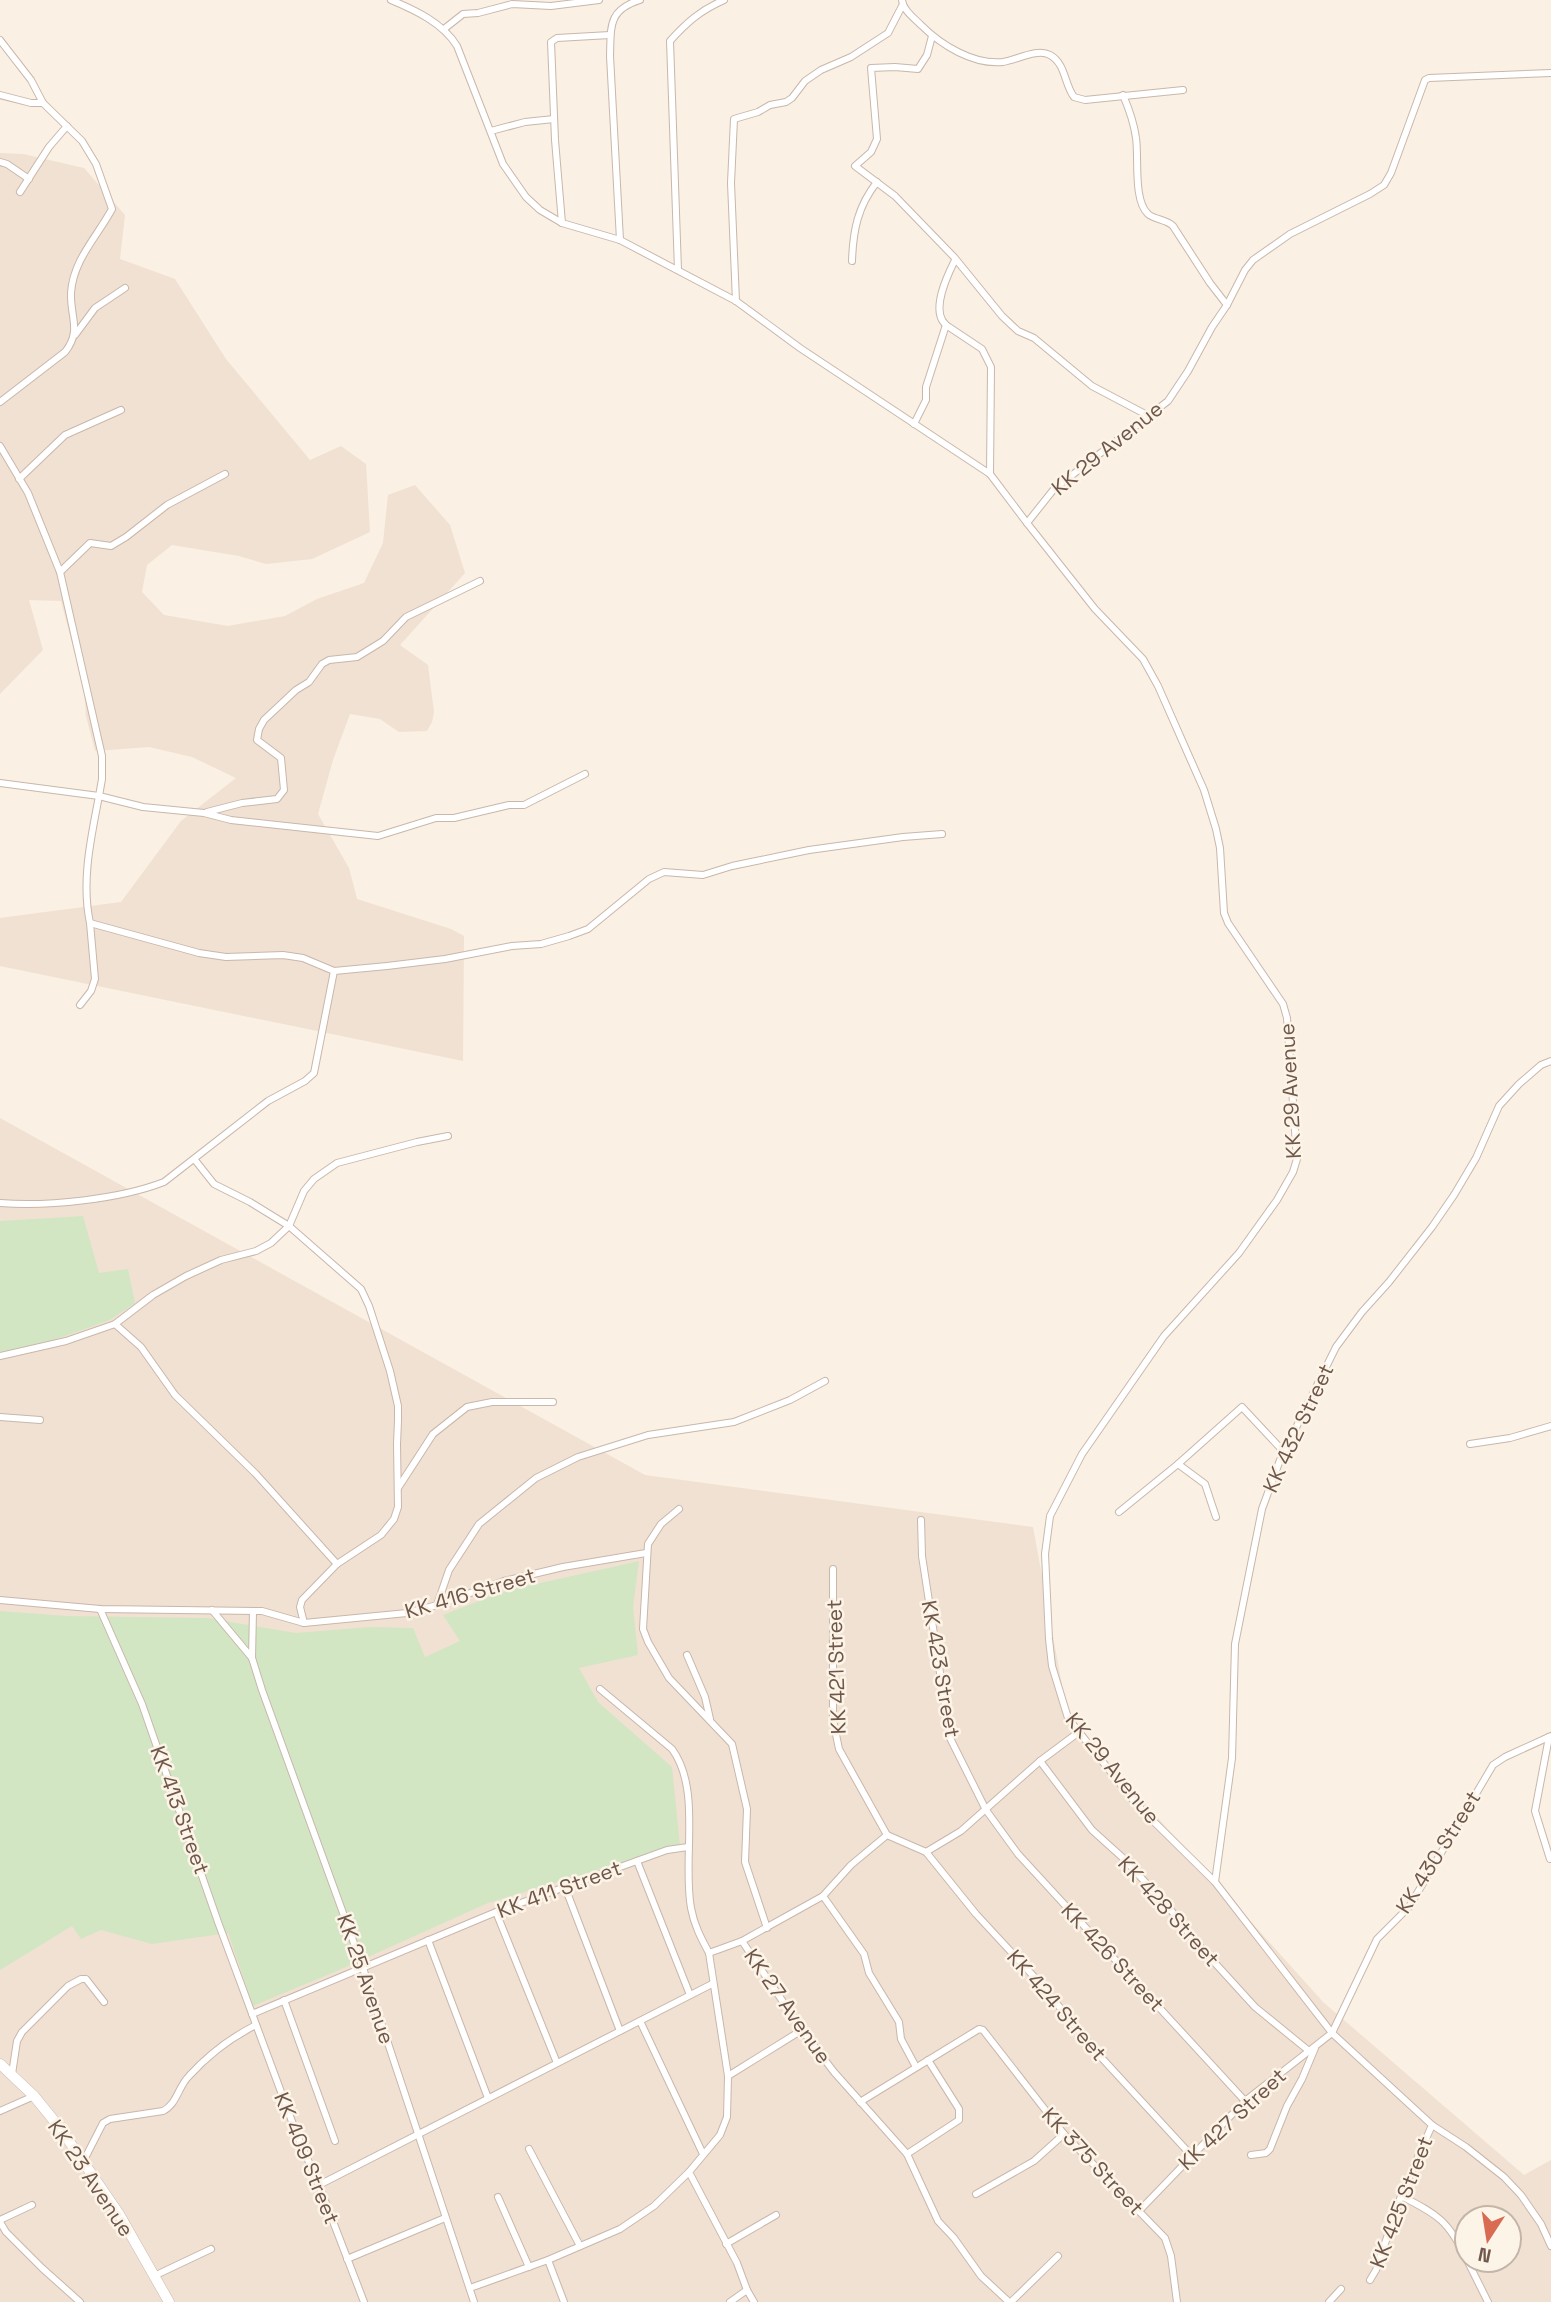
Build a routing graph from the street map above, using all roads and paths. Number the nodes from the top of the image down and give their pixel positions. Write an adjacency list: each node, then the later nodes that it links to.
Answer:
1 (391, 0): 6 (street)
2 (599, 0): 6 (street)
3 (640, 0): 7 (street)
4 (724, 0): 26 (street)
5 (902, 3): 8 (street); 28 (street)
6 (444, 29): 17 (street)
7 (611, 35): 15 (street); 23 (street)
8 (932, 36): 13 (street); 20 (street)
9 (0, 40): 14 (street)
10 (1551, 73): 29 (street, KK 29 Avenue)
11 (1182, 90): 13 (street)
12 (0, 95): 14 (street)
13 (1123, 95): 29 (street)
14 (43, 103): 16 (street)
15 (554, 119): 17 (street); 22 (street)
16 (67, 126): 19 (street); 31 (street)
17 (491, 131): 22 (street)
18 (0, 162): 19 (street)
19 (29, 178): 21 (street)
20 (877, 182): 24 (street); 25 (street)
21 (20, 191)
22 (562, 223): 23 (street)
23 (620, 240): 26 (street)
24 (955, 260): 30 (street); 34 (street)
25 (852, 261)
26 (678, 271): 28 (street)
27 (125, 288): 31 (street)
28 (736, 301): 35 (street)
29 (1227, 305): 34 (street, KK 29 Avenue)
30 (946, 325): 35 (street); 38 (street)
31 (75, 335): 32 (street)
32 (0, 402)
33 (121, 410): 39 (street)
34 (1147, 415): 40 (street, KK 29 Avenue)
35 (914, 424): 38 (street)
36 (0, 446): 39 (street)
37 (225, 474): 41 (street)
38 (990, 474): 40 (street)
39 (19, 478): 41 (street)
40 (1027, 523): 84 (street, KK 29 Avenue)
41 (60, 572): 45 (street)
42 (480, 581): 46 (street)
43 (585, 774): 46 (street)
44 (0, 783): 45 (street)
45 (99, 796): 46 (street); 48 (street)
46 (204, 813)
47 (942, 834): 49 (street)
48 (90, 923): 49 (street); 50 (street)
49 (334, 971): 53 (street)
50 (79, 1005)
51 (1551, 1061): 64 (street, KK 432 Street)
52 (448, 1136): 55 (street)
53 (195, 1160): 54 (street); 55 (street)
54 (0, 1203)
55 (289, 1226): 56 (street); 66 (street)
56 (115, 1324): 57 (street); 72 (street)
57 (0, 1356)
58 (825, 1381): 75 (street)
59 (553, 1402): 66 (street)
60 (0, 1417): 61 (street)
61 (40, 1420)
62 (1551, 1426): 63 (street)
63 (1470, 1444)
64 (1284, 1452): 65 (street); 93 (street, KK 432 Street)
65 (1178, 1464): 68 (street); 69 (street)
66 (397, 1489): 72 (street)
67 (679, 1509): 71 (street)
68 (1119, 1512)
69 (1216, 1517)
70 (921, 1520): 87 (street, KK 423 Street)
71 (646, 1553): 75 (street, KK 416 Street); 83 (street)
72 (337, 1564): 79 (street)
73 (833, 1569): 88 (street, KK 421 Street)
74 (0, 1600): 76 (street)
75 (437, 1605): 79 (street, KK 416 Street)
76 (100, 1609): 77 (street); 106 (street, KK 413 Street)
77 (212, 1609): 78 (street); 81 (street, KK 25 Avenue)
78 (253, 1612): 79 (street, KK 416 Street); 81 (street, KK 25 Avenue)
79 (304, 1623)
80 (687, 1655): 83 (street)
81 (252, 1658): 101 (street, KK 25 Avenue)
82 (600, 1689): 89 (street)
83 (710, 1721): 97 (street)
84 (1079, 1732): 86 (street); 93 (street, KK 29 Avenue)
85 (1550, 1736): 91 (street); 111 (street, KK 430 Street)
86 (1040, 1761): 87 (street); 112 (street, KK 428 Street)
87 (986, 1810): 90 (street); 121 (street, KK 426 Street)
88 (887, 1835): 90 (street); 95 (street, KK 27 Avenue)
89 (688, 1847): 92 (street, KK 411 Street); 100 (street)
90 (926, 1852): 131 (street, KK 424 Street)
91 (1550, 1859)
92 (637, 1861): 94 (street, KK 411 Street); 103 (street)
93 (1215, 1882): 111 (street, KK 29 Avenue)
94 (565, 1887): 96 (street, KK 411 Street); 110 (street)
95 (823, 1896): 97 (street, KK 27 Avenue); 116 (street)
96 (496, 1912): 98 (street, KK 411 Street); 114 (street)
97 (766, 1928): 99 (street, KK 27 Avenue)
98 (428, 1940): 101 (street, KK 411 Street); 120 (street)
99 (741, 1941): 100 (street); 109 (street, KK 27 Avenue)
100 (709, 1953): 102 (street)
101 (363, 1968): 104 (street, KK 411 Street); 125 (street, KK 25 Avenue)
102 (712, 1984): 103 (street); 118 (street)
103 (690, 1996): 107 (street)
104 (284, 2000): 106 (street, KK 411 Street); 127 (street)
105 (104, 2001): 117 (street)
106 (252, 2014): 108 (street, KK 409 Street)
107 (640, 2021): 110 (street); 129 (street)
108 (256, 2025): 133 (street); 135 (street, KK 409 Street)
109 (802, 2030): 118 (street); 122 (street, KK 27 Avenue)
110 (620, 2031): 114 (street)
111 (1332, 2033): 112 (street, KK 427 Street); 124 (street, KK 29 Avenue)
112 (1312, 2048): 121 (street, KK 427 Street); 132 (street)
113 (928, 2060): 116 (street); 126 (street, KK 375 Street); 130 (street)
114 (557, 2063): 120 (street)
115 (0, 2064): 117 (main road, KK 23 Avenue)
116 (916, 2067): 122 (street)
117 (12, 2074): 119 (main road, KK 23 Avenue)
118 (728, 2076): 129 (street)
119 (34, 2096): 123 (street); 133 (main road, KK 23 Avenue)
120 (488, 2098): 125 (street)
121 (1245, 2101): 131 (street, KK 427 Street)
122 (860, 2102): 130 (street, KK 27 Avenue)
123 (0, 2111)
124 (1432, 2125): 137 (street, KK 425 Street); 148 (street, KK 29 Avenue)
125 (419, 2134): 135 (street); 142 (street, KK 25 Avenue)
126 (1064, 2134): 136 (street); 140 (street, KK 375 Street)
127 (334, 2141)
128 (529, 2149): 147 (street)
129 (703, 2154): 134 (street)
130 (907, 2154): 167 (street, KK 27 Avenue)
131 (1191, 2155): 140 (street, KK 427 Street)
132 (1251, 2155)
133 (83, 2162): 155 (main road, KK 23 Avenue)
134 (689, 2172): 146 (street); 147 (street)
135 (319, 2185): 151 (street, KK 409 Street)
136 (976, 2193)
137 (1401, 2196): 144 (street); 156 (street, KK 425 Street)
138 (498, 2197): 153 (street)
139 (32, 2205): 143 (street)
140 (1139, 2211): 168 (street, KK 375 Street)
141 (776, 2215): 146 (street)
142 (446, 2218): 151 (street); 157 (street, KK 25 Avenue)
143 (0, 2221): 145 (street)
144 (1453, 2232)
145 (3, 2234): 160 (street)
146 (726, 2244): 159 (street)
147 (580, 2246): 152 (street)
148 (1551, 2246)
149 (211, 2249): 155 (street)
150 (1058, 2256): 167 (street)
151 (347, 2259): 162 (street, KK 409 Street)
152 (548, 2260): 153 (street); 164 (street)
153 (529, 2267): 157 (street)
154 (1474, 2274): 170 (street)
155 (154, 2276): 161 (main road, KK 23 Avenue)
156 (1370, 2280)
157 (470, 2288): 163 (street, KK 25 Avenue)
158 (1340, 2289): 169 (street)
159 (747, 2290): 165 (street); 166 (street)
160 (80, 2302)
161 (169, 2302)
162 (364, 2302)
163 (474, 2302)
164 (564, 2302)
165 (730, 2302)
166 (754, 2302)
167 (1010, 2302)
168 (1177, 2302)
169 (1329, 2302)
170 (1488, 2302)

